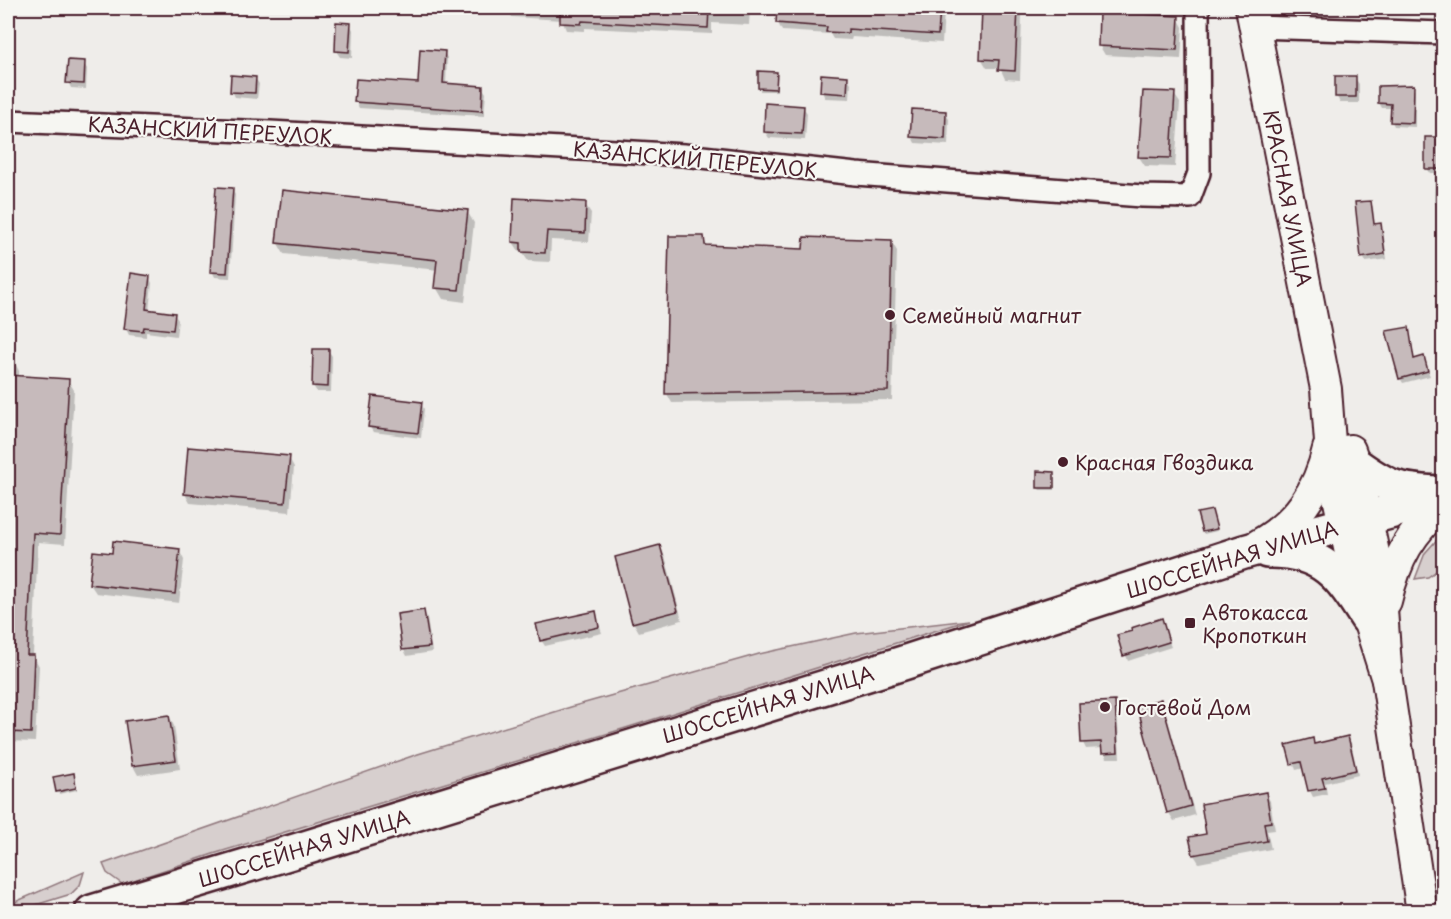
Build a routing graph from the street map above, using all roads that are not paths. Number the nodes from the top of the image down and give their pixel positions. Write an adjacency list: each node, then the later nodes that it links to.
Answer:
1 (1198, 8): 4 (street, КАЗАНСКИЙ ПЕРЕУЛОК)
2 (1253, 17): 3 (street); 5 (main road, КРАСНАЯ УЛИЦА)
3 (1443, 33)
4 (8, 121)
5 (1326, 388): 6 (main road, КРАСНАЯ УЛИЦА); 7 (main road, КРАСНАЯ УЛИЦА)
6 (1330, 440): 10 (main road, КРАСНАЯ УЛИЦА); 11 (main road)
7 (1355, 464): 8 (highway); 10 (main road, КРАСНАЯ УЛИЦА)
8 (1443, 495): 10 (highway, ШОССЕЙНАЯ УЛИЦА)
9 (1443, 503): 12 (main road)
10 (1356, 523): 11 (highway, ШОССЕЙНАЯ УЛИЦА); 12 (main road, КРАСНАЯ УЛИЦА)
11 (1244, 552): 12 (highway); 13 (highway, ШОССЕЙНАЯ УЛИЦА)
12 (1375, 617): 14 (main road, КРАСНАЯ УЛИЦА)
13 (92, 912)
14 (1422, 912)

